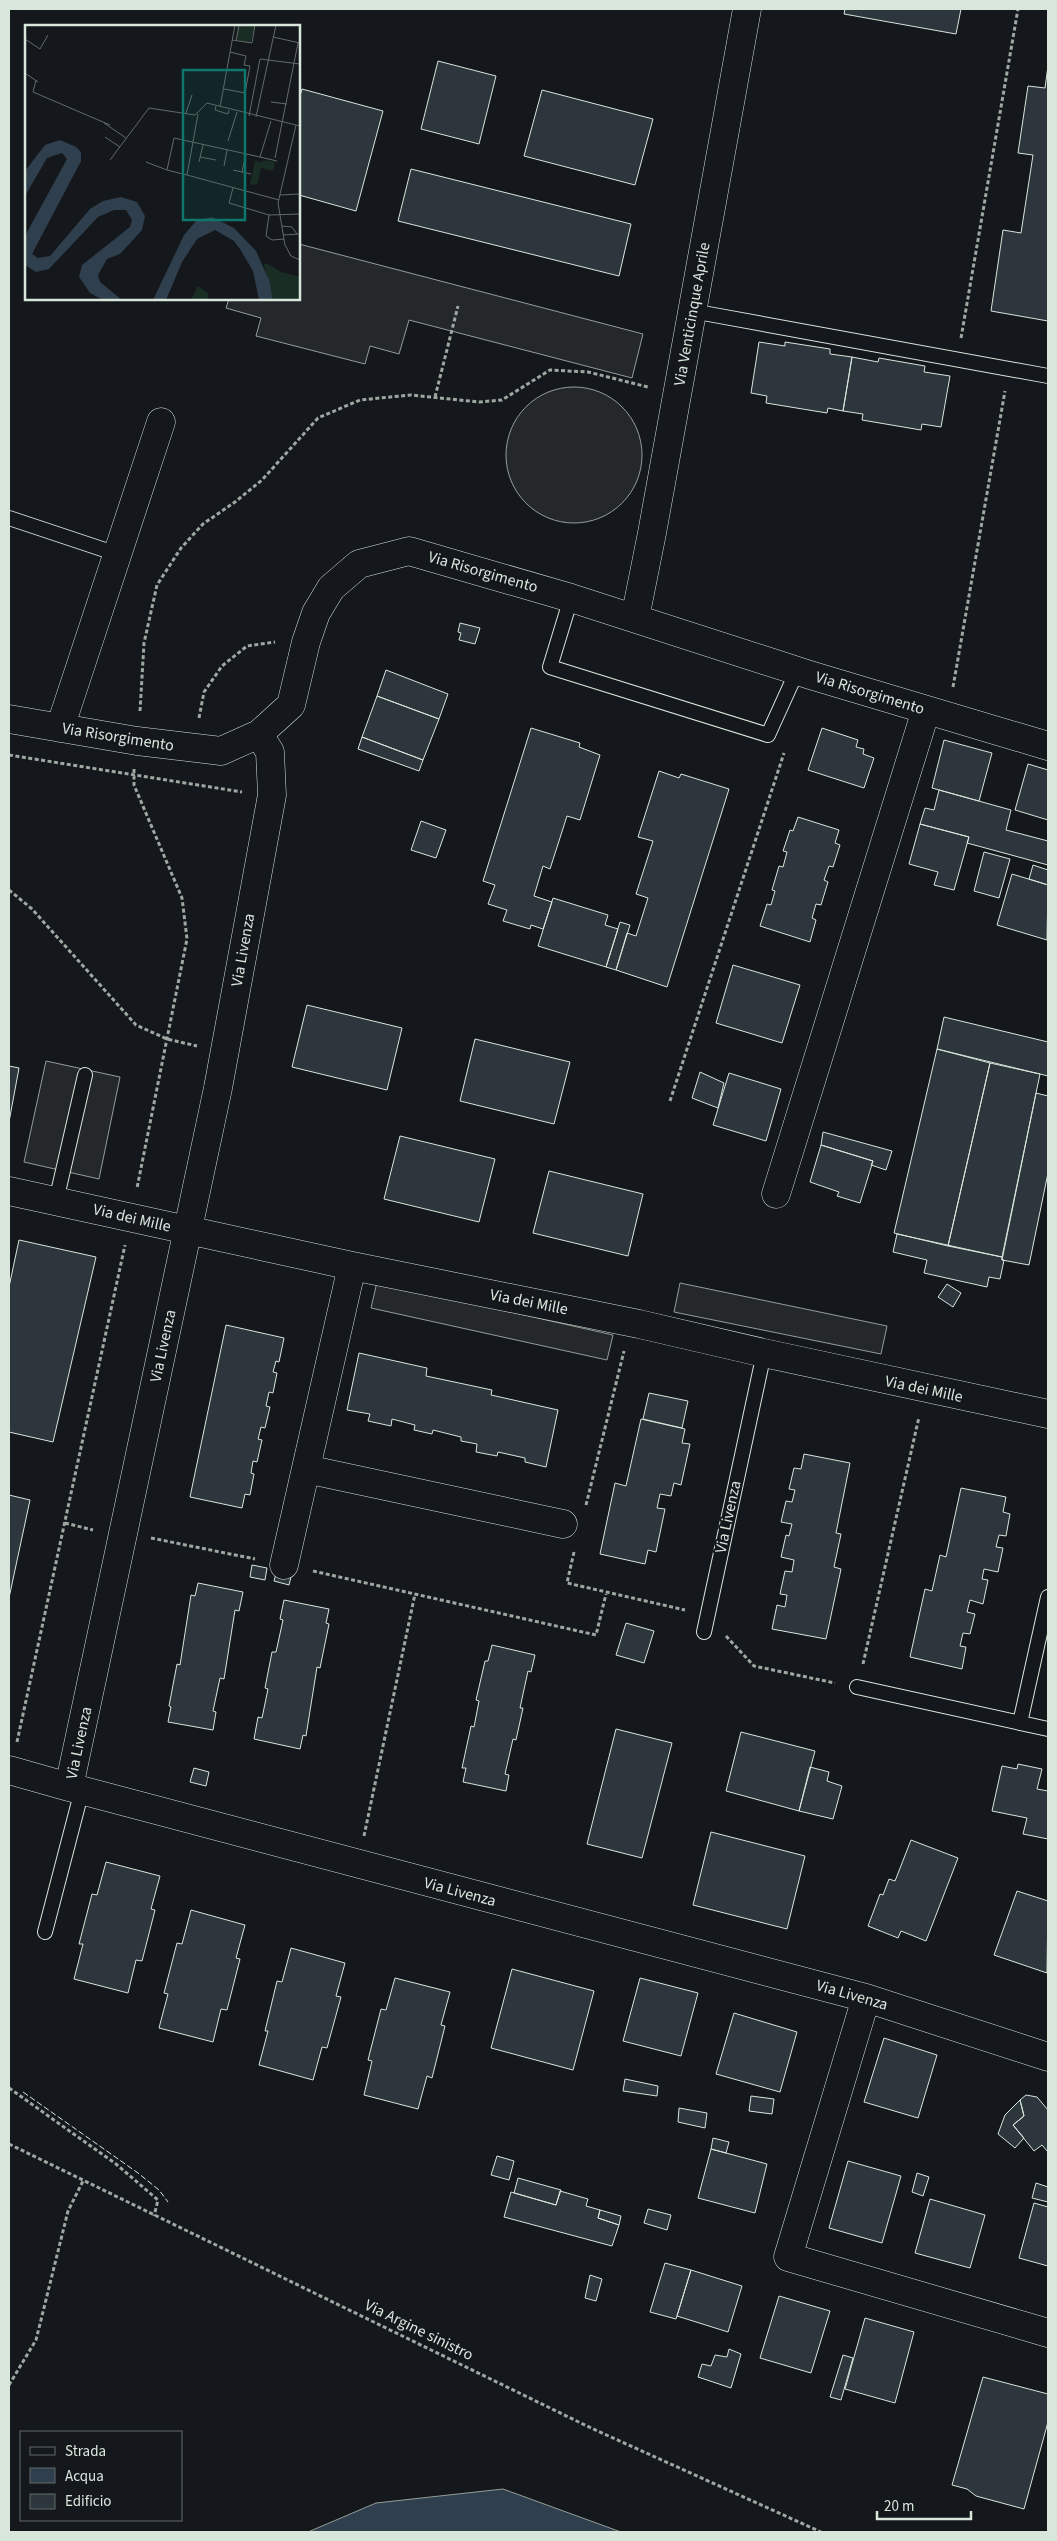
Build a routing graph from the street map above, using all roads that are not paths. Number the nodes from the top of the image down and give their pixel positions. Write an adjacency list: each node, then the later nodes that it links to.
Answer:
1 (747, 9): 2 (street, Via Venticinque Aprile)
2 (692, 311): 3 (lane); 8 (street, Via Venticinque Aprile)
3 (1048, 376)
4 (161, 422): 6 (street)
5 (9, 518): 6 (lane)
6 (117, 554): 12 (street)
7 (571, 598): 8 (street, Via Risorgimento); 9 (lane); 13 (street, Via Risorgimento)
8 (635, 618): 9 (street, Via Risorgimento)
9 (797, 671): 10 (street, Via Risorgimento)
10 (926, 710): 14 (street, Via Risorgimento); 17 (street)
11 (9, 719): 12 (street, Via Risorgimento)
12 (60, 728): 13 (street, Via Risorgimento)
13 (259, 734): 19 (street, Via Livenza)
14 (1048, 746)
15 (85, 1075): 18 (lane)
16 (9, 1191): 18 (street, Via dei Mille)
17 (776, 1194)
18 (56, 1201): 19 (street, Via dei Mille)
19 (188, 1231): 20 (street, Via dei Mille); 32 (street, Via Livenza)
20 (352, 1266): 21 (street, Via dei Mille); 23 (street)
21 (764, 1353): 22 (street, Via dei Mille); 27 (lane, Via Livenza)
22 (1048, 1414)
23 (306, 1469): 24 (street); 25 (street)
24 (569, 1535)
25 (284, 1565)
26 (1048, 1597): 29 (lane)
27 (704, 1632)
28 (857, 1687): 29 (lane)
29 (1020, 1723): 30 (lane)
30 (1048, 1730)
31 (9, 1770): 32 (street)
32 (76, 1788): 33 (lane); 34 (street, Via Livenza)
33 (45, 1932)
34 (866, 1998): 35 (street, Via Livenza); 36 (street)
35 (1048, 2057)
36 (1048, 2333)

